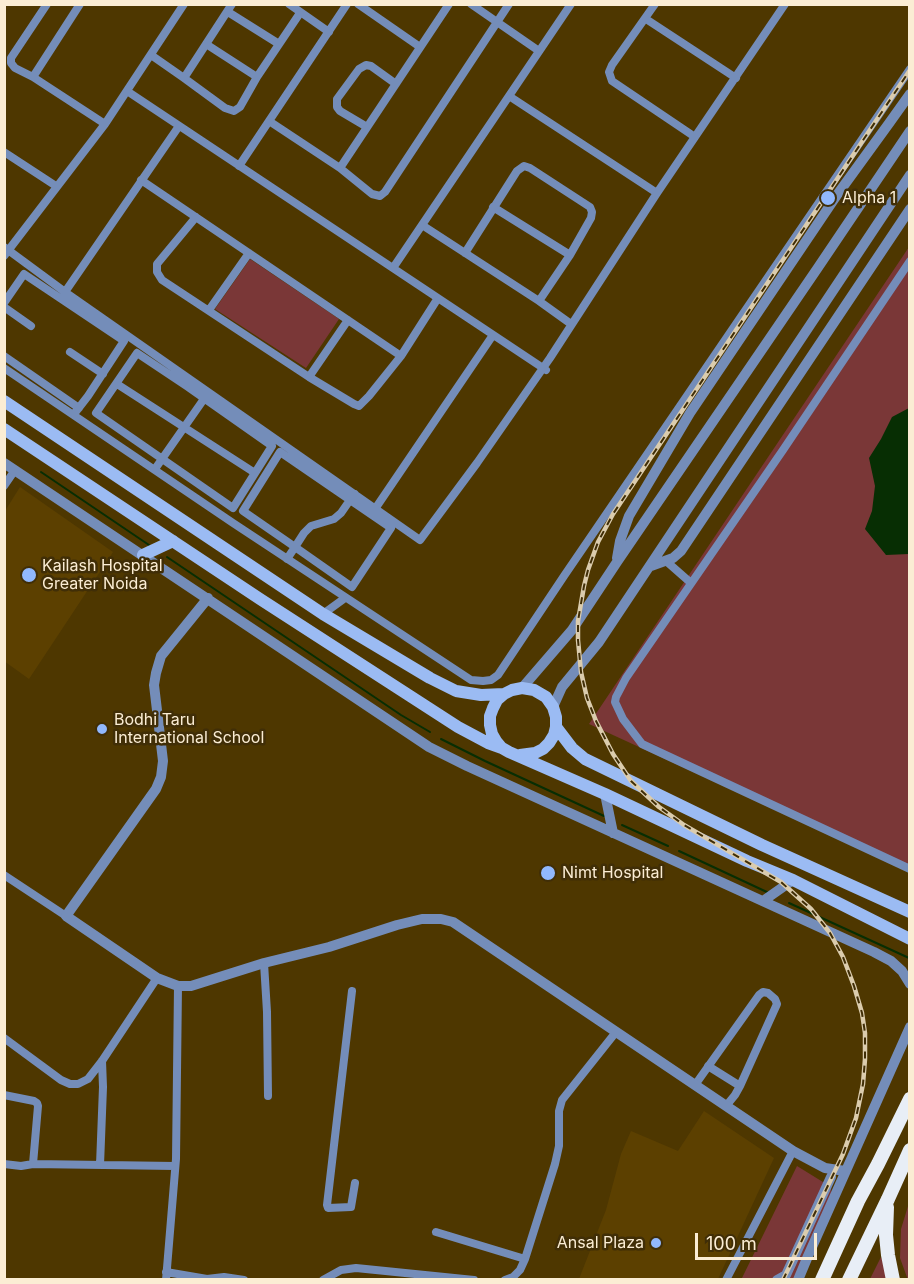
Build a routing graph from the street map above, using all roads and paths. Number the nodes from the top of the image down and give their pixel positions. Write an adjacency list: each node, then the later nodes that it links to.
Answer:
1 (47, 4): 24 (street)
2 (80, 4): 24 (street)
3 (184, 4): 22 (street)
4 (289, 4): 14 (street)
5 (347, 4): 17 (street)
6 (358, 4): 20 (street)
7 (449, 4): 20 (street)
8 (471, 4): 16 (street)
9 (509, 4): 16 (street)
10 (571, 4): 21 (street)
11 (655, 4): 15 (street)
12 (785, 4): 27 (street)
13 (230, 8): 18 (street); 19 (street)
14 (300, 13): 17 (street); 19 (street)
15 (646, 19): 27 (street); 37 (street)
16 (498, 23): 21 (street); 40 (street)
17 (329, 32): 32 (street)
18 (206, 44): 25 (street); 26 (street)
19 (279, 44): 25 (street)
20 (420, 47): 28 (street)
21 (539, 51): 31 (street)
22 (151, 55): 26 (street); 29 (street)
23 (909, 69): 95 (street)
24 (33, 77): 33 (street)
25 (257, 77): 26 (street)
26 (184, 78)
27 (736, 78): 37 (street)
28 (396, 84): 35 (street); 35 (street)
29 (127, 91): 33 (street); 34 (street)
30 (909, 94): 91 (street)
31 (509, 96): 44 (street); 48 (street)
32 (269, 121): 39 (street); 40 (street)
33 (105, 124): 43 (street)
34 (178, 126): 39 (street); 42 (street)
35 (367, 127): 40 (street)
36 (909, 131): 91 (street)
37 (695, 136): 44 (street)
38 (4, 152): 43 (street)
39 (239, 166): 54 (street)
40 (340, 168)
41 (909, 175): 92 (street)
42 (141, 180): 47 (street); 55 (street)
43 (56, 186): 49 (street)
44 (657, 193): 62 (street)
45 (494, 207): 51 (street); 52 (street); 52 (street)
46 (909, 209): 90 (street)
47 (196, 217): 50 (street); 60 (street)
48 (422, 225): 51 (street); 54 (street)
49 (6, 251): 55 (street)
50 (249, 253): 60 (street); 61 (street)
51 (465, 253): 57 (street)
52 (570, 255): 57 (street)
53 (909, 261): 93 (street)
54 (393, 268): 56 (street)
55 (66, 292): 73 (street)
56 (438, 298): 64 (street); 66 (street)
57 (539, 301): 62 (street)
58 (4, 303): 70 (street)
59 (4, 307): 63 (street)
60 (209, 310): 71 (street)
61 (348, 320): 66 (street); 71 (street)
62 (571, 324): 69 (street)
63 (31, 326)
64 (493, 335): 69 (street); 85 (street)
65 (70, 352): 70 (street)
66 (401, 356): 71 (street)
67 (4, 357): 75 (street)
68 (4, 368): 75 (street)
69 (545, 369): 85 (street)
70 (103, 374): 75 (street)
71 (309, 377)
72 (117, 384): 73 (street); 76 (street); 78 (street)
73 (207, 395): 76 (street); 82 (street); 84 (street)
74 (4, 401): 96 (main road)
75 (77, 411): 80 (street)
76 (184, 428): 78 (street); 82 (street)
77 (4, 429): 86 (main road)
78 (163, 459): 80 (street); 82 (street)
79 (4, 463): 81 (street)
80 (155, 469): 89 (street)
81 (15, 470): 83 (street); 88 (street)
82 (255, 473)
83 (4, 486)
84 (352, 497): 85 (street); 87 (street); 87 (street); 87 (street)
85 (375, 508)
86 (173, 541): 88 (main road); 101 (main road)
87 (295, 547): 89 (street)
88 (143, 555): 94 (street)
89 (287, 559): 95 (street)
90 (666, 561): 92 (street); 93 (street)
91 (617, 562): 97 (street)
92 (651, 566): 99 (street)
93 (691, 583): 105 (street)
94 (208, 598): 104 (street); 110 (street)
95 (345, 598): 96 (street)
96 (323, 614): 98 (main road)
97 (522, 688): 98 (main road); 99 (main road)
98 (504, 694): 101 (main road)
99 (554, 707): 100 (main road)
100 (556, 727): 102 (main road); 109 (main road)
101 (502, 748): 102 (main road)
102 (518, 755): 103 (main road)
103 (605, 794): 104 (street); 107 (main road)
104 (614, 833): 108 (street)
105 (909, 868)
106 (4, 875): 110 (street)
107 (793, 880): 108 (street); 111 (main road)
108 (763, 901): 114 (street)
109 (909, 912)
110 (66, 916): 113 (street)
111 (909, 939)
112 (264, 963): 115 (street); 118 (street); 125 (street)
113 (157, 978): 115 (street); 120 (street)
114 (909, 984)
115 (178, 986): 133 (street)
116 (352, 991): 136 (street)
117 (909, 1027): 134 (street)
118 (616, 1032): 122 (street); 140 (street)
119 (4, 1038): 120 (street)
120 (102, 1061): 132 (street)
121 (708, 1066): 122 (street); 123 (street); 123 (street)
122 (695, 1085): 127 (street)
123 (740, 1086): 127 (street)
124 (4, 1095): 131 (street)
125 (268, 1096)
126 (909, 1099): 149 (highway)
127 (726, 1106): 129 (street)
128 (909, 1150): 138 (highway)
129 (793, 1151): 135 (street); 146 (street)
130 (4, 1164): 131 (street)
131 (33, 1164): 132 (street)
132 (100, 1165): 133 (street)
133 (175, 1166): 141 (street)
134 (845, 1171): 135 (street); 137 (street)
135 (828, 1172): 137 (street); 147 (street)
136 (355, 1183)
137 (838, 1187): 148 (street)
138 (888, 1199): 150 (highway); 151 (highway)
139 (436, 1232): 140 (street)
140 (525, 1259): 145 (street)
141 (166, 1276): 142 (street)
142 (244, 1280)
143 (323, 1280): 144 (street)
144 (474, 1280)
145 (505, 1280)
146 (726, 1280)
147 (777, 1280)
148 (798, 1280)
149 (822, 1280)
150 (849, 1280)
151 (893, 1280)

